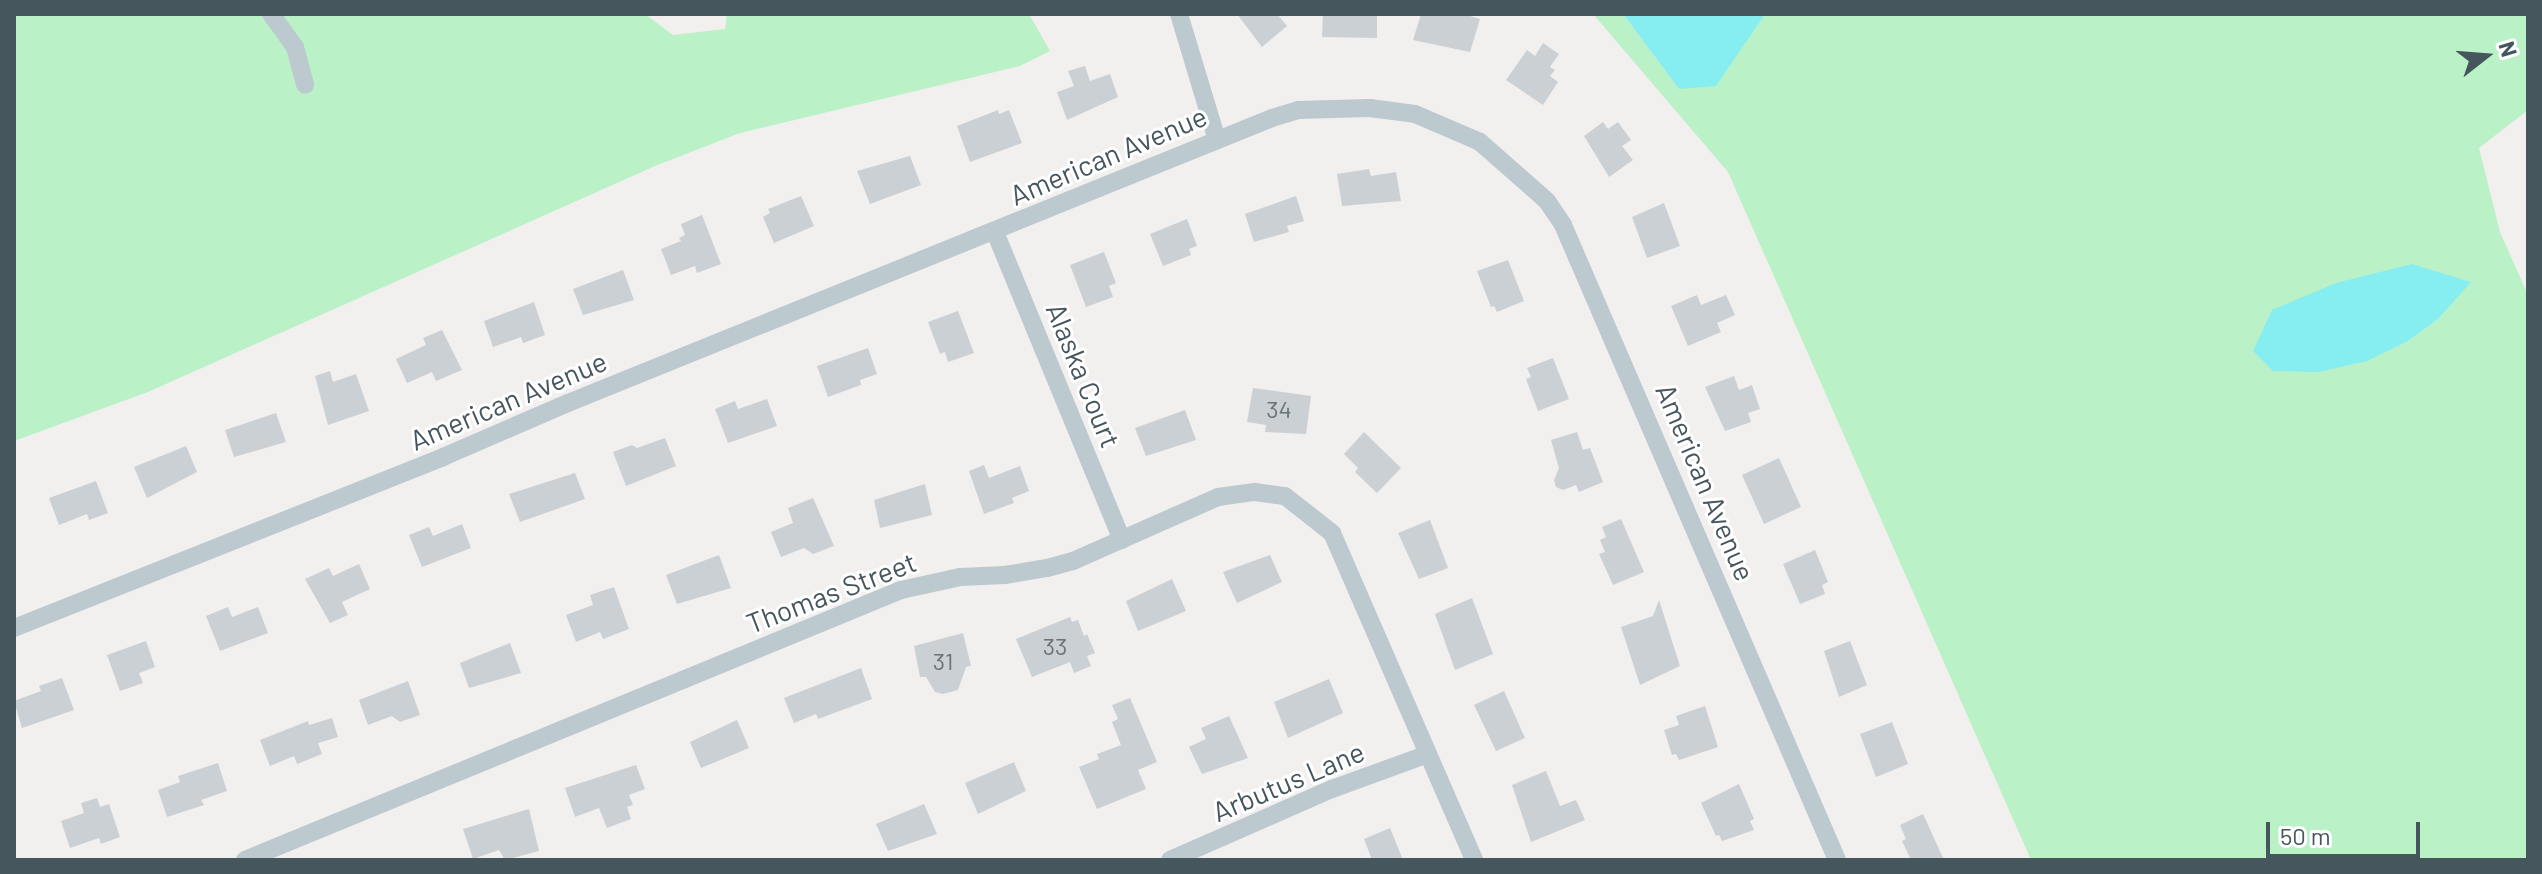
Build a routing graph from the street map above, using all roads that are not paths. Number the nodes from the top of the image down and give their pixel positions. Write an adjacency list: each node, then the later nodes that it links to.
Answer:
1 (271, 14): 3 (street)
2 (1179, 14): 4 (street)
3 (305, 85)
4 (1217, 140): 5 (street, American Avenue); 12 (street, American Avenue)
5 (995, 232): 6 (street, Alaska Court); 7 (street, American Avenue)
6 (1122, 540): 8 (street, Thomas Street); 9 (street, Thomas Street)
7 (14, 628)
8 (1428, 754): 10 (street, Arbutus Lane); 11 (street, Thomas Street)
9 (245, 860)
10 (1170, 860)
11 (1474, 860)
12 (1837, 860)

